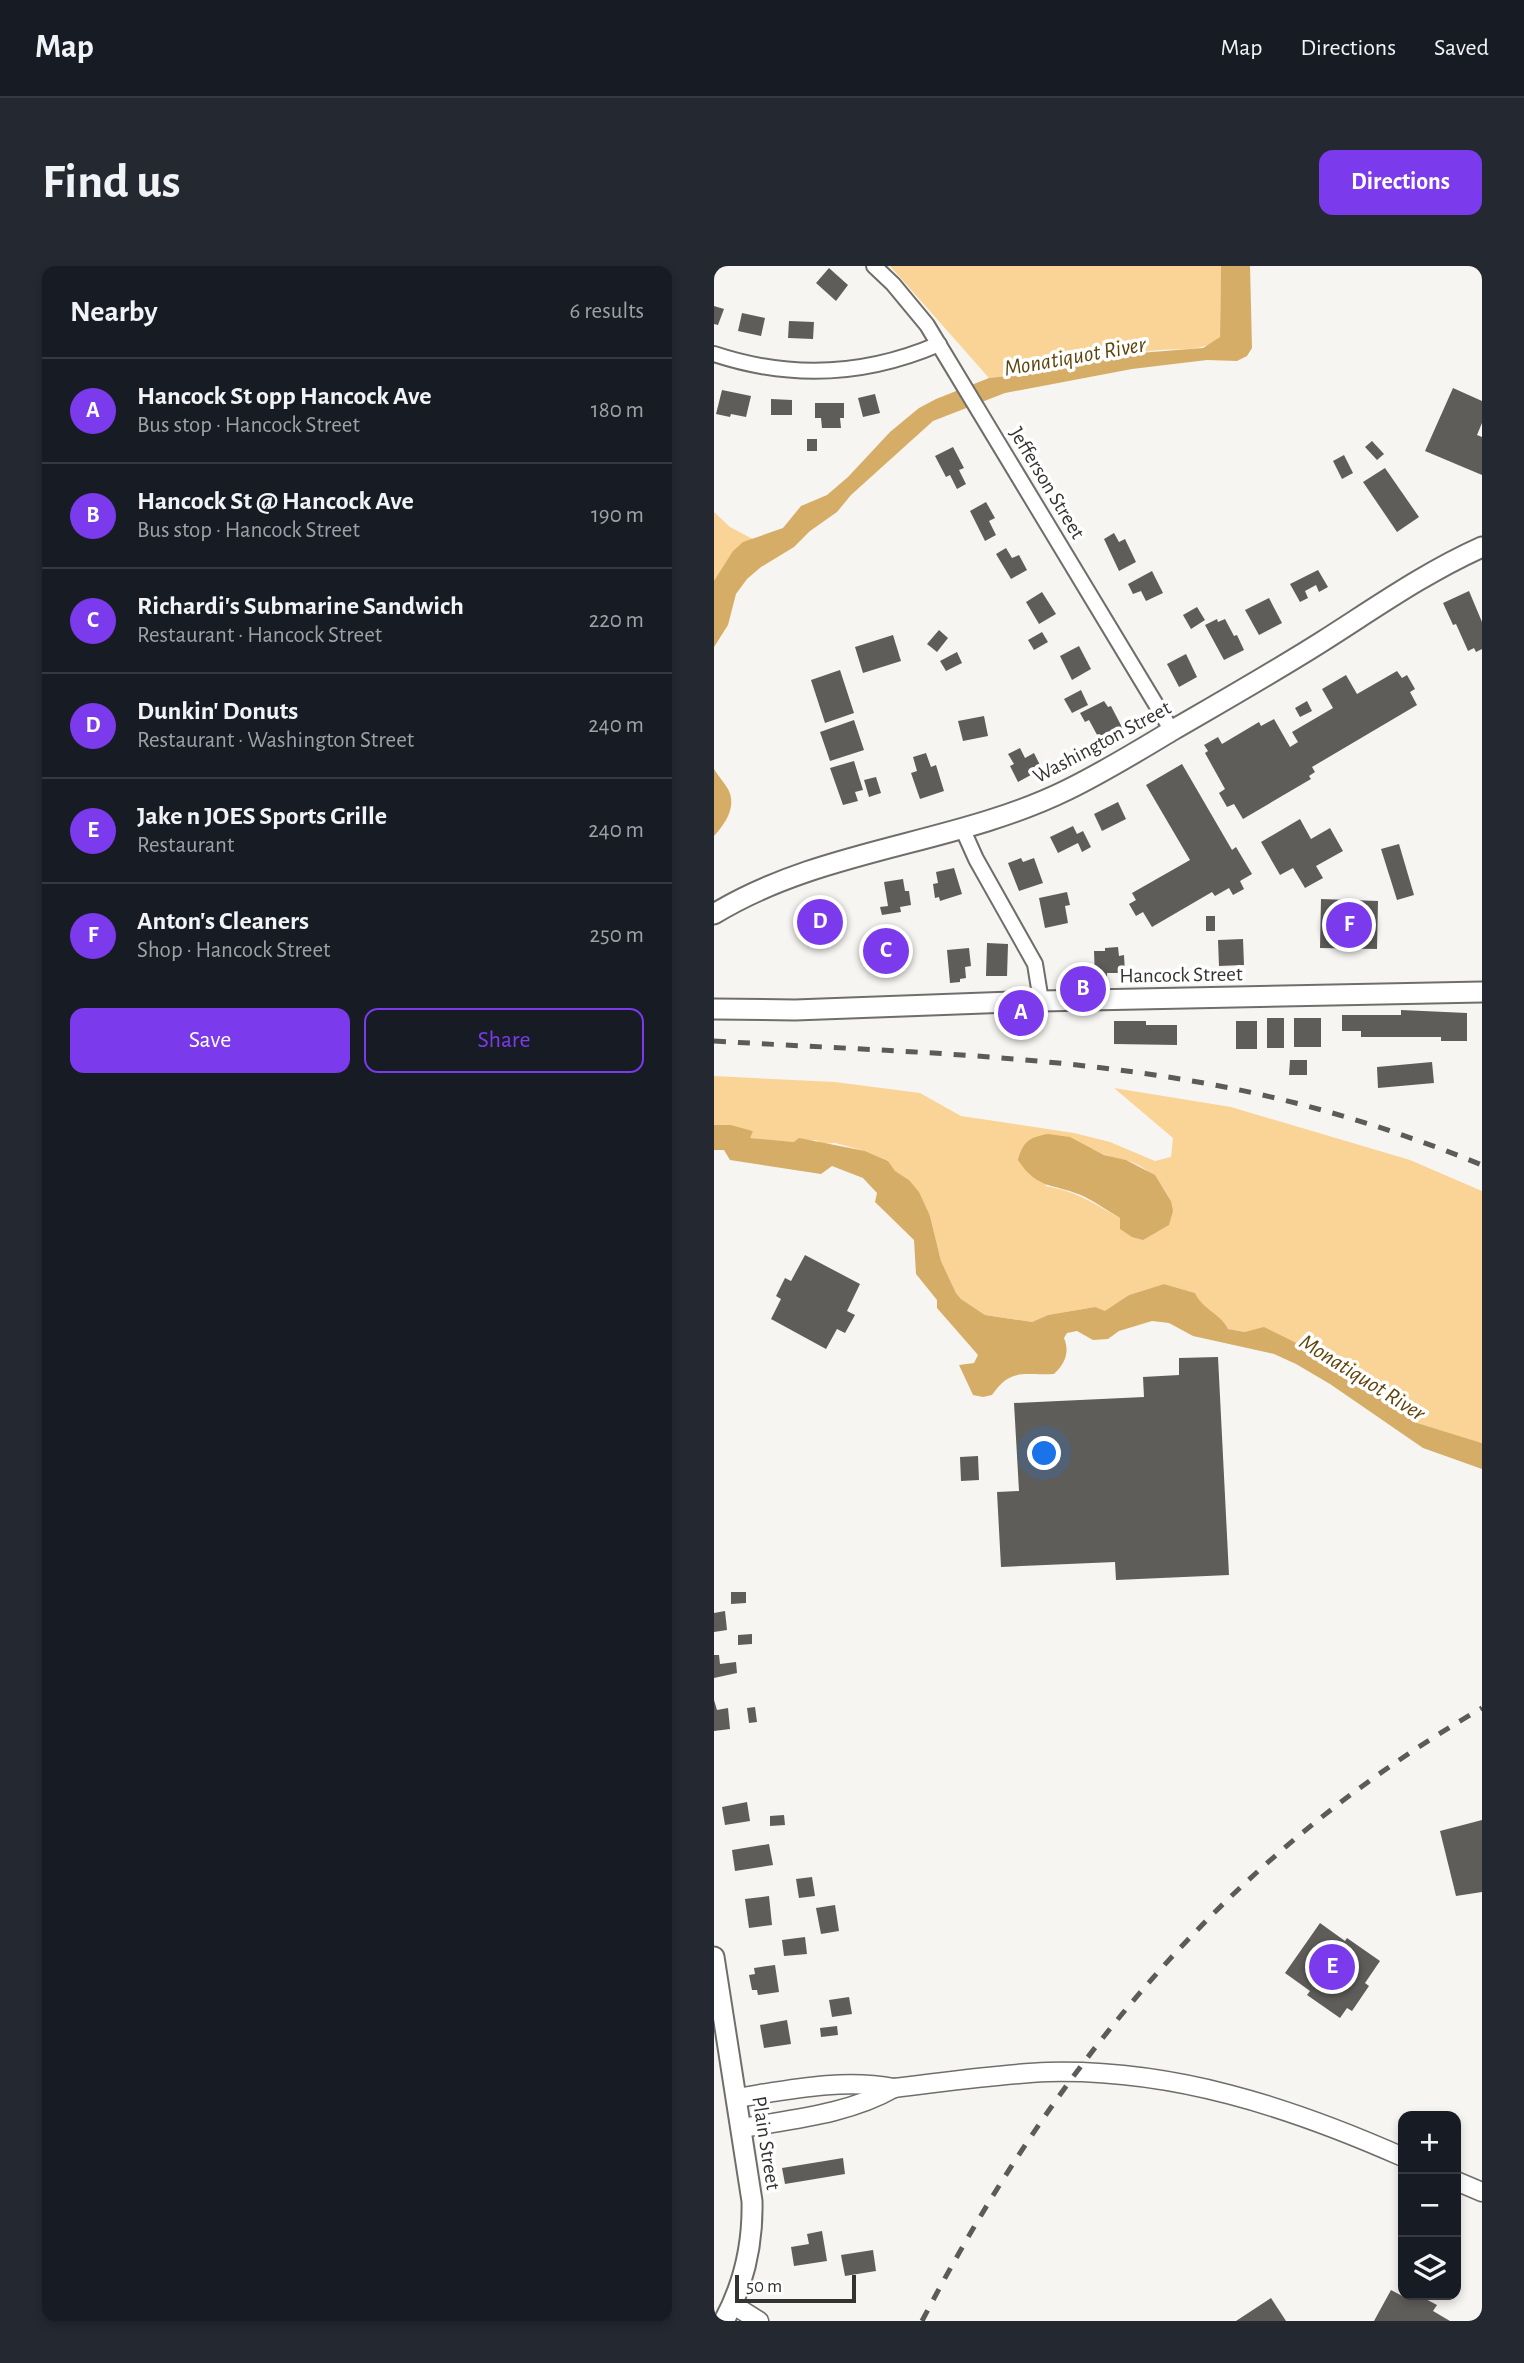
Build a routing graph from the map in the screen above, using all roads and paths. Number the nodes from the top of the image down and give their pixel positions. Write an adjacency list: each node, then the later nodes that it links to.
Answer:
1 (874, 266): 2 (street, Jefferson Street)
2 (939, 344): 3 (street); 5 (street, Jefferson Street)
3 (714, 354)
4 (1482, 547): 5 (main road, Washington Street)
5 (1172, 731): 6 (main road, Washington Street)
6 (963, 830): 7 (main road, Washington Street); 9 (street)
7 (714, 914)
8 (1482, 992): 9 (main road, Hancock Street)
9 (1041, 1001): 10 (main road, Hancock Street)
10 (714, 1009)
11 (714, 1957): 13 (main road, Plain Street)
12 (894, 2088): 13 (street); 14 (street); 15 (street)
13 (736, 2098): 14 (main road, Plain Street)
14 (742, 2128): 18 (main road, Plain Street)
15 (1398, 2155)
16 (1461, 2182): 17 (street)
17 (1482, 2192)
18 (728, 2312): 19 (street, Plain Street)
19 (759, 2321)

